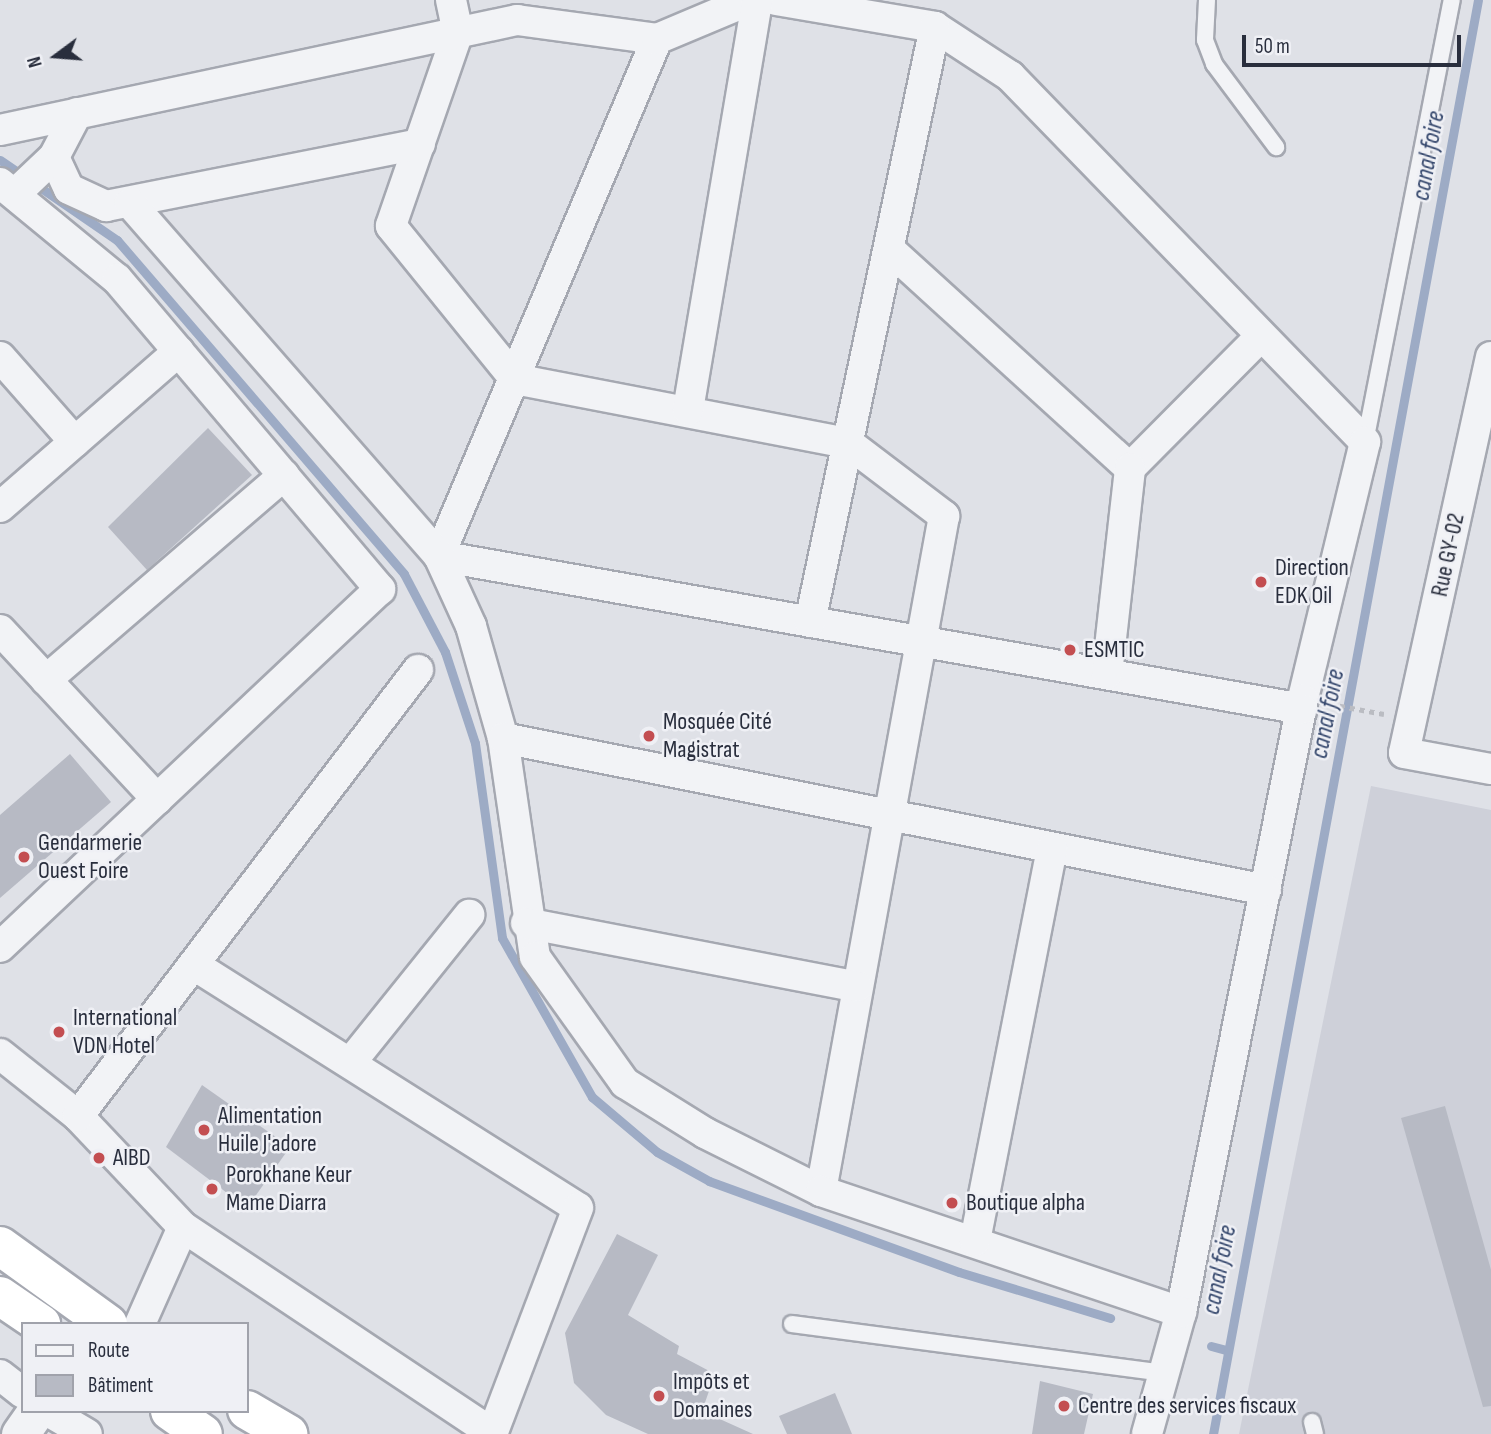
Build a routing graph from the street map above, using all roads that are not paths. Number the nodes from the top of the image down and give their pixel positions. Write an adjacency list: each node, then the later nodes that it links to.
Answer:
1 (451, 0): 8 (street)
2 (750, 0): 9 (street)
3 (757, 0): 23 (street)
4 (776, 0): 7 (street)
5 (1207, 0): 13 (lane)
6 (1452, 0): 25 (lane)
7 (935, 27): 16 (street); 17 (street)
8 (458, 33): 9 (street); 10 (street); 12 (street)
9 (657, 39): 21 (street)
10 (77, 113): 11 (street); 14 (street)
11 (0, 130)
12 (420, 144): 15 (street); 21 (street)
13 (1276, 148)
14 (26, 178): 15 (street); 18 (street)
15 (130, 203): 30 (street)
16 (889, 249): 26 (street); 27 (street)
17 (1260, 337): 25 (street); 27 (street)
18 (179, 351): 24 (street); 28 (street)
19 (0, 357): 24 (street)
20 (1491, 357): 22 (street, Rue GY-02)
21 (515, 379): 23 (street); 30 (street)
22 (1487, 393): 39 (street, Rue GY-02)
23 (688, 410): 26 (street)
24 (75, 442): 29 (street)
25 (1365, 442): 37 (street)
26 (848, 443): 31 (street); 33 (street)
27 (1130, 468): 35 (street)
28 (284, 475): 36 (street); 40 (street)
29 (0, 507)
30 (439, 556): 31 (street); 38 (street)
31 (810, 622): 33 (street)
32 (2, 638): 36 (street)
33 (921, 641): 35 (street); 41 (street)
34 (418, 670): 47 (street)
35 (1107, 674): 37 (street)
36 (46, 680): 40 (street)
37 (1312, 706): 43 (street)
38 (503, 738): 41 (street); 45 (street)
39 (1491, 769)
40 (157, 799): 46 (street)
41 (889, 815): 42 (street); 48 (street)
42 (1052, 848): 43 (street); 54 (street)
43 (1266, 890): 57 (street)
44 (469, 915): 50 (street)
45 (526, 923): 48 (street); 52 (street)
46 (0, 947)
47 (194, 965): 50 (street); 51 (street)
48 (858, 987): 52 (street)
49 (0, 1054): 51 (street)
50 (351, 1062): 69 (street)
51 (78, 1116): 53 (street)
52 (821, 1191): 54 (street)
53 (183, 1227): 60 (street); 69 (street)
54 (975, 1241): 57 (street)
55 (0, 1246): 59 (highway)
56 (0, 1296): 58 (highway)
57 (1181, 1312): 62 (street)
58 (38, 1322)
59 (105, 1322)
60 (141, 1322)
61 (792, 1324): 62 (lane)
62 (1162, 1373): 74 (street)
63 (0, 1375): 64 (street)
64 (21, 1391)
65 (248, 1411): 73 (highway)
66 (35, 1413): 70 (street)
67 (51, 1413): 71 (street)
68 (173, 1413): 72 (highway)
69 (492, 1433)
70 (20, 1434)
71 (87, 1434)
72 (203, 1434)
73 (288, 1434)
74 (1147, 1434)

